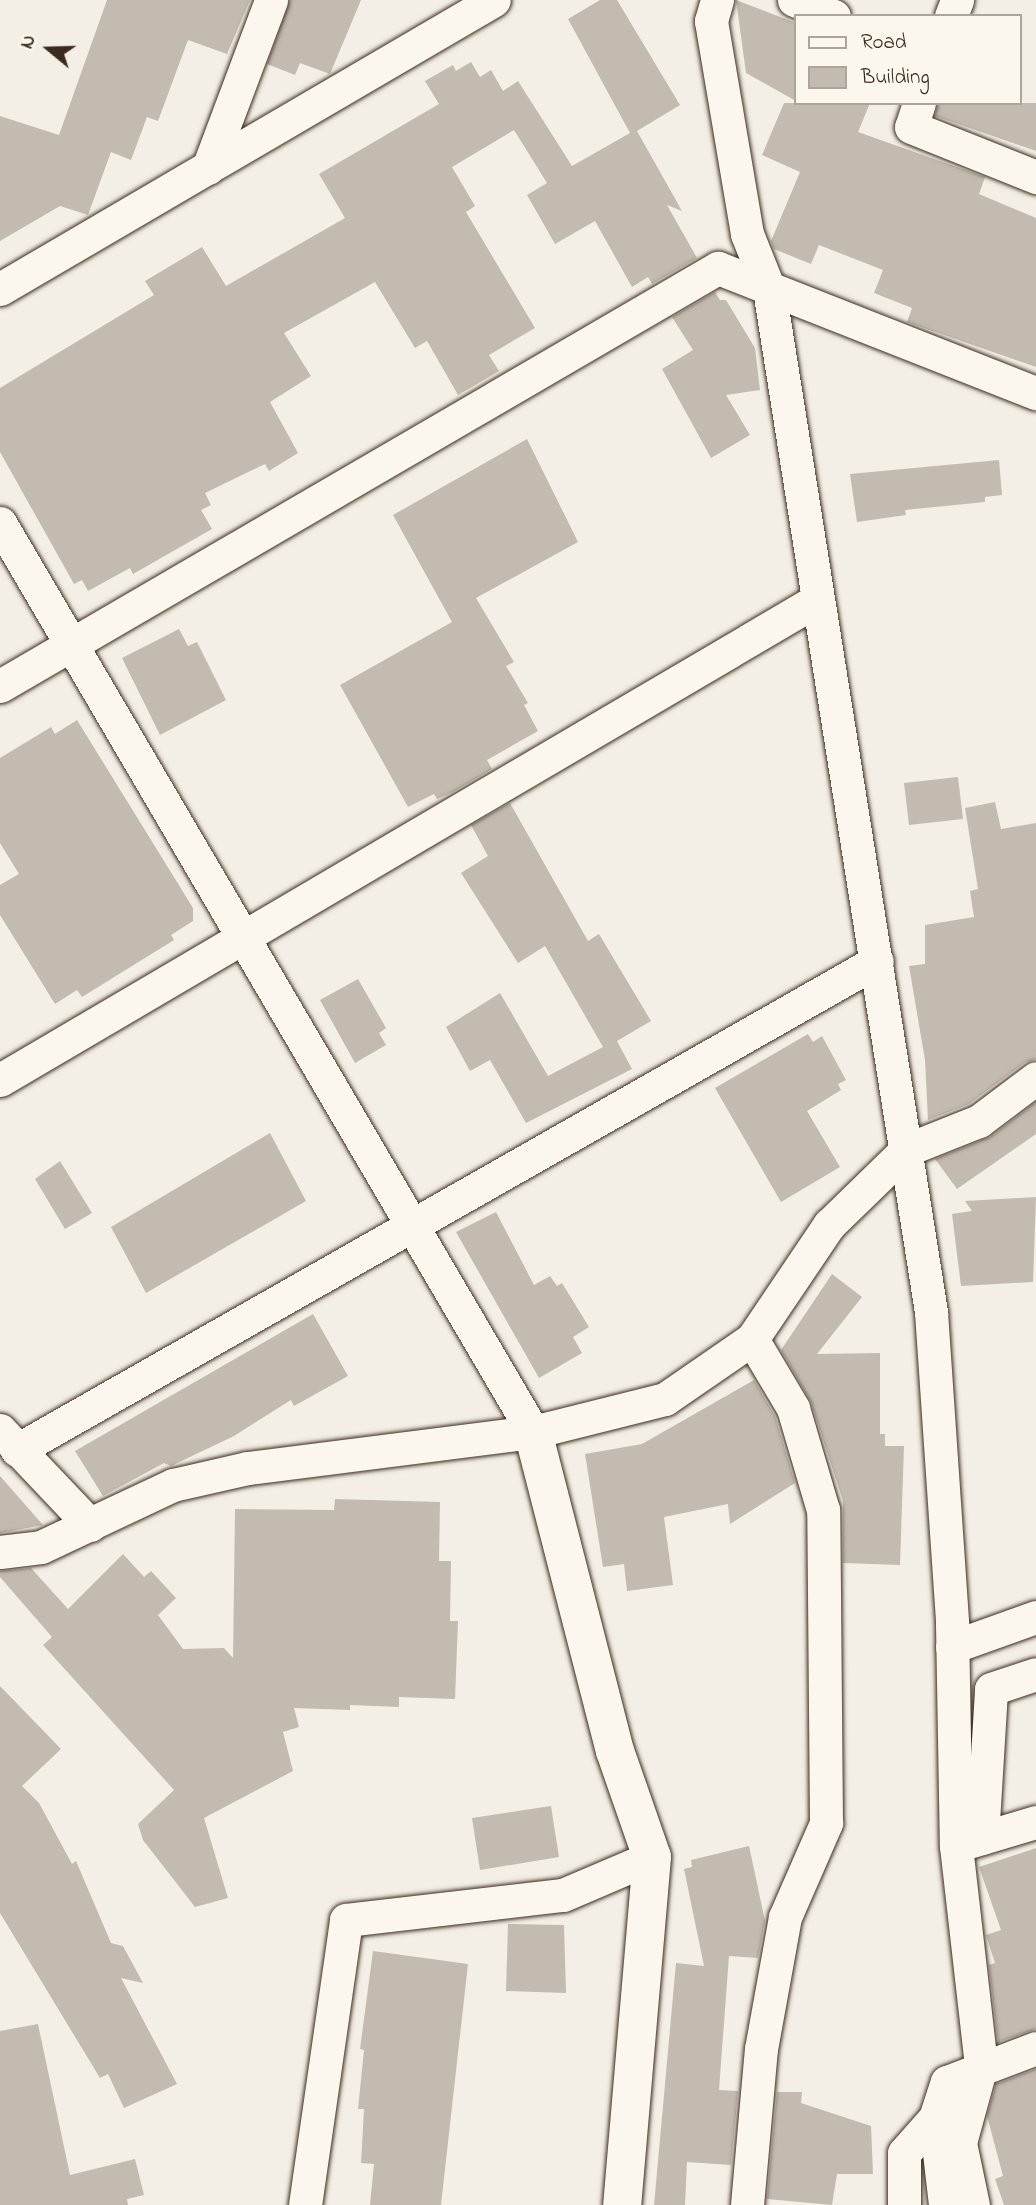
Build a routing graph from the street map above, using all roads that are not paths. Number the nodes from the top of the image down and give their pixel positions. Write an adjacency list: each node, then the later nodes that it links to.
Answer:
1 (271, 0): 7 (street)
2 (494, 0): 7 (street)
3 (717, 0): 10 (street)
4 (794, 0): 5 (street)
5 (829, 14)
6 (918, 105): 8 (street)
7 (208, 168): 9 (street)
8 (1036, 177)
9 (0, 289)
10 (769, 289): 11 (street); 13 (street); 14 (street)
11 (1036, 393)
12 (0, 523): 14 (street)
13 (817, 600): 16 (street); 17 (street)
14 (72, 644): 15 (street); 16 (street)
15 (0, 686)
16 (241, 936): 19 (street); 21 (street)
17 (877, 961): 20 (street); 21 (street)
18 (1036, 1078): 20 (street)
19 (0, 1080)
20 (905, 1150): 22 (street); 28 (street)
21 (410, 1228): 23 (street); 24 (street)
22 (752, 1339): 23 (street); 38 (street)
23 (533, 1432): 25 (street); 32 (street)
24 (8, 1440): 25 (street)
25 (90, 1525): 26 (street)
26 (0, 1552)
27 (1036, 1617): 28 (street)
28 (952, 1647): 31 (street)
29 (1036, 1674): 31 (street)
30 (1036, 1822): 31 (street)
31 (969, 1842): 34 (street)
32 (652, 1857): 36 (street); 37 (street)
33 (1036, 2048): 34 (street)
34 (981, 2066): 35 (street); 41 (street)
35 (935, 2118): 39 (street); 40 (street)
36 (305, 2205)
37 (622, 2205)
38 (747, 2205)
39 (904, 2205)
40 (945, 2205)
41 (973, 2205)

